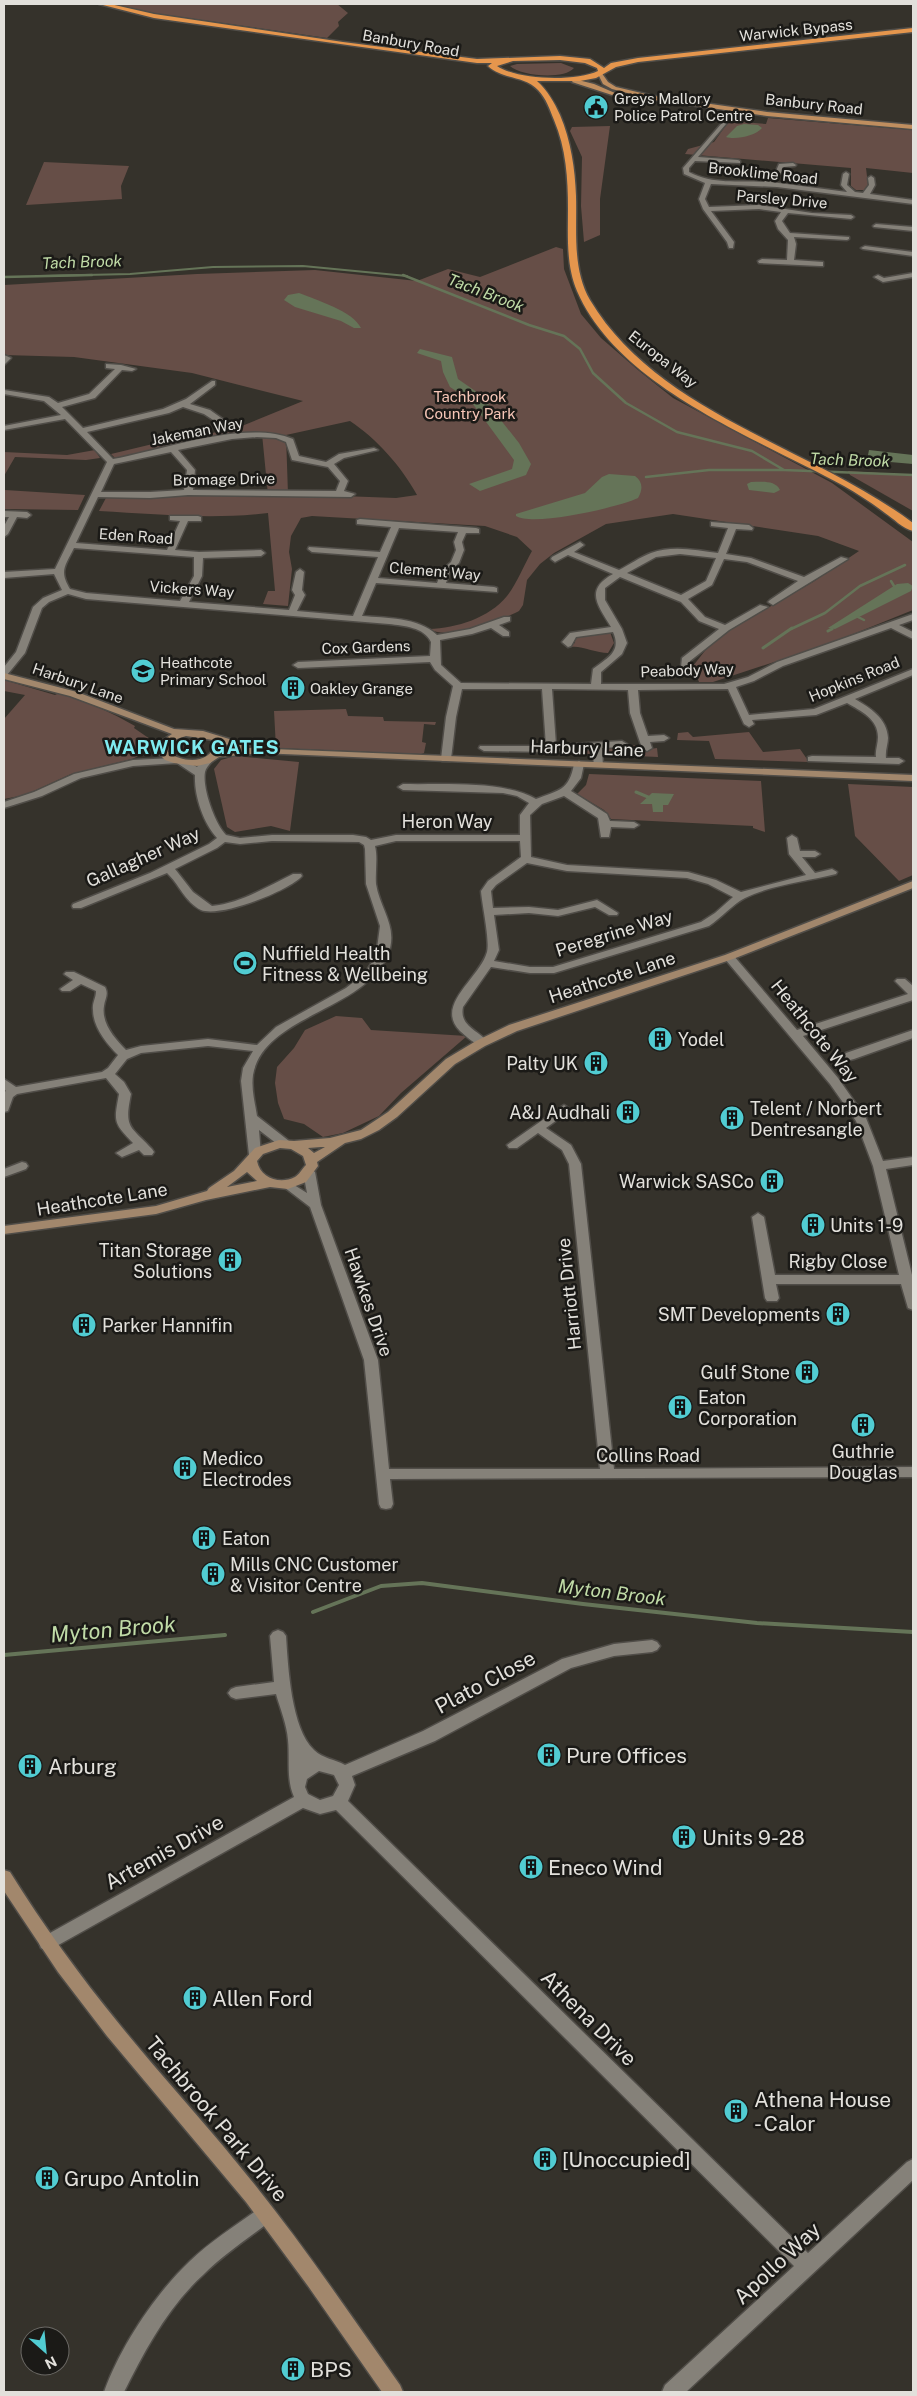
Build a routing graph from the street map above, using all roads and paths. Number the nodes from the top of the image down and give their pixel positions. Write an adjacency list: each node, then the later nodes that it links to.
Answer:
1 (102, 4): 3 (highway, Banbury Road)
2 (913, 30): 4 (highway, Warwick Bypass)
3 (343, 44): 6 (highway, Banbury Road); 7 (highway, Banbury Road)
4 (681, 55): 5 (highway, Warwick Bypass); 8 (highway, Warwick Bypass)
5 (560, 58): 6 (highway, Banbury Road); 8 (highway)
6 (501, 60): 7 (highway)
7 (505, 72): 9 (highway, Banbury Road)
8 (602, 72): 10 (highway, Warwick Bypass); 12 (main road)
9 (522, 76): 10 (highway); 11 (highway, Europa Way)
10 (572, 81): 11 (highway); 12 (main road)
11 (547, 94): 62 (highway, Europa Way)
12 (733, 111): 13 (main road, Banbury Road); 14 (street, Brooklime Road)
13 (913, 127)
14 (693, 159): 15 (street); 21 (street, Brooklime Road)
15 (738, 162)
16 (772, 163): 17 (street)
17 (781, 164): 18 (street); 22 (street)
18 (793, 165)
19 (846, 174): 23 (street)
20 (870, 178): 24 (street)
21 (709, 181): 22 (street, Brooklime Road); 26 (street)
22 (767, 184): 23 (street, Brooklime Road)
23 (852, 193): 24 (street, Brooklime Road)
24 (866, 194): 25 (street, Brooklime Road)
25 (913, 201)
26 (706, 209): 27 (street, Parsley Drive); 33 (street)
27 (786, 211): 28 (street, Parsley Drive); 31 (street)
28 (851, 217)
29 (876, 226): 30 (street)
30 (913, 229)
31 (790, 235): 32 (street); 37 (street)
32 (848, 239)
33 (731, 247)
34 (864, 249): 35 (street)
35 (913, 254)
36 (762, 261): 37 (street)
37 (790, 262): 38 (street)
38 (820, 264)
39 (913, 275): 40 (street)
40 (883, 280)
41 (109, 366): 42 (street)
42 (121, 367): 43 (street); 49 (street)
43 (132, 369)
44 (202, 381): 45 (street)
45 (212, 383): 46 (street); 48 (street)
46 (223, 386)
47 (4, 392): 49 (street)
48 (183, 404): 51 (street); 53 (street)
49 (57, 406): 50 (street)
50 (66, 416): 52 (street); 53 (street)
51 (230, 427)
52 (4, 428)
53 (81, 431): 56 (street)
54 (174, 450): 56 (street, Jakeman Way); 57 (street, Jakeman Way); 58 (street)
55 (374, 450): 57 (street)
56 (110, 462): 60 (street)
57 (329, 463): 59 (street)
58 (188, 492): 59 (street, Bromage Drive); 60 (street, Bromage Drive)
59 (340, 492): 61 (street, Bromage Drive)
60 (96, 494): 79 (street)
61 (351, 494)
62 (870, 497): 69 (highway, Europa Way); 75 (highway, Europa Way)
63 (4, 514): 64 (street)
64 (14, 515): 65 (street); 78 (street)
65 (27, 516)
66 (173, 518): 67 (street)
67 (185, 519): 68 (street); 82 (street)
68 (198, 519)
69 (913, 521)
70 (360, 522): 72 (street)
71 (714, 524): 73 (street)
72 (396, 525): 76 (street); 86 (street)
73 (732, 526): 74 (street); 87 (street)
74 (749, 528)
75 (913, 528)
76 (463, 530): 77 (street); 96 (street)
77 (476, 531)
78 (4, 534)
79 (71, 545): 82 (street, Eden Road); 90 (street)
80 (580, 545): 83 (street)
81 (312, 549): 86 (street)
82 (170, 552): 85 (street, Eden Road)
83 (567, 552): 88 (street); 92 (street)
84 (261, 553): 85 (street, Eden Road)
85 (199, 555): 101 (street)
86 (383, 555): 94 (street)
87 (720, 556): 92 (street); 95 (street); 99 (street)
88 (555, 559)
89 (844, 559): 95 (street)
90 (58, 571): 93 (street); 97 (street)
91 (300, 572): 103 (street)
92 (621, 573): 99 (street); 111 (street)
93 (4, 574)
94 (373, 580): 96 (street, Clement Way); 105 (street)
95 (804, 580): 100 (street)
96 (441, 585): 98 (street, Clement Way)
97 (67, 591): 101 (street, Vickers Way); 119 (street)
98 (494, 591)
99 (681, 599): 110 (street)
100 (773, 602)
101 (184, 604): 103 (street, Vickers Way)
102 (764, 607): 110 (street)
103 (292, 613): 105 (street, Vickers Way)
104 (913, 613): 106 (street, Peabody Way)
105 (357, 618): 114 (street, Vickers Way)
106 (908, 618): 109 (street, Peabody Way)
107 (506, 619): 108 (street)
108 (492, 624): 112 (street); 114 (street)
109 (891, 624): 113 (street); 124 (street, Peabody Way)
110 (726, 628): 118 (street)
111 (617, 629): 115 (street); 123 (street)
112 (506, 634)
113 (913, 636)
114 (434, 638): 116 (street)
115 (568, 644)
116 (434, 659): 117 (street, Cox Gardens); 121 (street)
117 (298, 665)
118 (686, 667)
119 (6, 672): 127 (street, Harbury Lane)
120 (913, 672): 126 (street, Hopkins Road)
121 (458, 686): 122 (street, Peabody Way); 138 (street)
122 (547, 686): 123 (street, Peabody Way); 135 (street)
123 (596, 686): 125 (street, Peabody Way)
124 (731, 686): 125 (street, Peabody Way); 126 (street, Hopkins Road)
125 (633, 687): 129 (street)
126 (849, 700): 141 (street)
127 (142, 723): 128 (street, Harbury Lane); 133 (street, Harbury Lane)
128 (183, 734): 130 (street, Harbury Lane); 133 (street)
129 (664, 738)
130 (217, 739): 136 (street, Harbury Lane); 137 (street)
131 (622, 744): 132 (street)
132 (598, 746): 135 (street); 145 (street)
133 (163, 747): 140 (street, Harbury Lane); 143 (street)
134 (484, 748): 135 (street)
135 (551, 749)
136 (260, 750): 137 (street, Harbury Lane); 138 (street, Harbury Lane)
137 (213, 757): 140 (street, Harbury Lane); 146 (street)
138 (446, 759): 144 (street, Harbury Lane)
139 (812, 759): 141 (street)
140 (177, 761): 143 (street); 146 (street)
141 (881, 761): 142 (street)
142 (899, 761)
143 (133, 763): 151 (street)
144 (579, 764): 145 (street, Harbury Lane); 149 (street)
145 (599, 765): 147 (street, Harbury Lane)
146 (199, 773): 153 (street, Gallagher Way)
147 (913, 778)
148 (404, 788): 150 (street)
149 (565, 792): 150 (street); 152 (street)
150 (536, 803): 154 (street)
151 (4, 805)
152 (634, 825)
153 (223, 838): 156 (street, Gallagher Way); 160 (street, Gallagher Way)
154 (526, 838): 156 (street, Heron Way); 159 (street)
155 (792, 838): 157 (street)
156 (369, 844): 179 (street)
157 (794, 854): 158 (street); 163 (street)
158 (815, 854)
159 (525, 859): 165 (street); 167 (street)
160 (167, 868): 162 (street); 166 (street, Gallagher Way)
161 (832, 872): 163 (street, Peregrine Way)
162 (297, 876)
163 (812, 876): 165 (street, Peregrine Way)
164 (913, 884): 171 (street, Heathcote Lane)
165 (740, 896): 172 (street, Peregrine Way)
166 (77, 906)
167 (488, 912): 168 (street); 172 (street)
168 (558, 913): 169 (street); 170 (street)
169 (613, 913)
170 (566, 922)
171 (728, 958): 176 (street, Heathcote Way); 178 (street, Heathcote Lane)
172 (488, 963): 178 (street)
173 (901, 981): 175 (street)
174 (66, 989): 180 (street)
175 (913, 994): 176 (street)
176 (796, 1034): 196 (street, Heathcote Way)
177 (913, 1034): 181 (street)
178 (482, 1042): 188 (street, Heathcote Lane)
179 (260, 1049): 180 (street); 186 (street)
180 (125, 1054): 182 (street)
181 (850, 1056)
182 (108, 1074): 183 (street); 191 (street)
183 (9, 1087): 184 (street)
184 (4, 1108)
185 (564, 1109): 187 (street)
186 (252, 1118): 189 (street); 192 (street)
187 (538, 1128): 190 (street); 209 (street, Harriott Drive)
188 (344, 1140): 189 (street, Heathcote Lane); 195 (street, Heathcote Lane)
189 (290, 1145): 192 (street); 195 (street)
190 (512, 1146)
191 (122, 1153)
192 (253, 1158): 198 (street); 200 (street, Heathcote Lane)
193 (913, 1161): 196 (street)
194 (22, 1166): 197 (street)
195 (310, 1166): 199 (street); 201 (street, Hawkes Drive)
196 (879, 1166): 204 (street, Heathcote Way)
197 (5, 1178)
198 (270, 1183): 199 (street); 200 (street, Heathcote Lane)
199 (286, 1184): 201 (street)
200 (205, 1196): 203 (street, Heathcote Lane)
201 (314, 1205): 210 (street, Hawkes Drive)
202 (758, 1217): 205 (street, Rigby Close)
203 (4, 1230)
204 (907, 1279): 205 (street, Rigby Close); 207 (street, Heathcote Way)
205 (770, 1280): 206 (street, Rigby Close)
206 (772, 1298)
207 (913, 1305)
208 (913, 1472): 209 (street, Collins Road)
209 (607, 1473): 210 (street, Collins Road)
210 (384, 1474): 211 (street, Hawkes Drive)
211 (386, 1504)
212 (278, 1636): 214 (street)
213 (652, 1646): 218 (street, Plato Close)
214 (282, 1687): 215 (street); 216 (street)
215 (236, 1693)
216 (296, 1739): 217 (street); 219 (street)
217 (321, 1764): 218 (street); 219 (street)
218 (343, 1773): 221 (street)
219 (298, 1780): 220 (street)
220 (303, 1800): 221 (street); 223 (street, Artemis Drive)
221 (338, 1802): 226 (street, Athena Drive)
222 (4, 1877): 223 (street, Tachbrook Park Drive)
223 (47, 1943): 225 (street, Tachbrook Park Drive)
224 (913, 2168): 226 (street, Apollo Way)
225 (266, 2214): 227 (street); 228 (street, Tachbrook Park Drive)
226 (807, 2266): 229 (street, Apollo Way)
227 (114, 2392)
228 (393, 2392)
229 (672, 2392)

